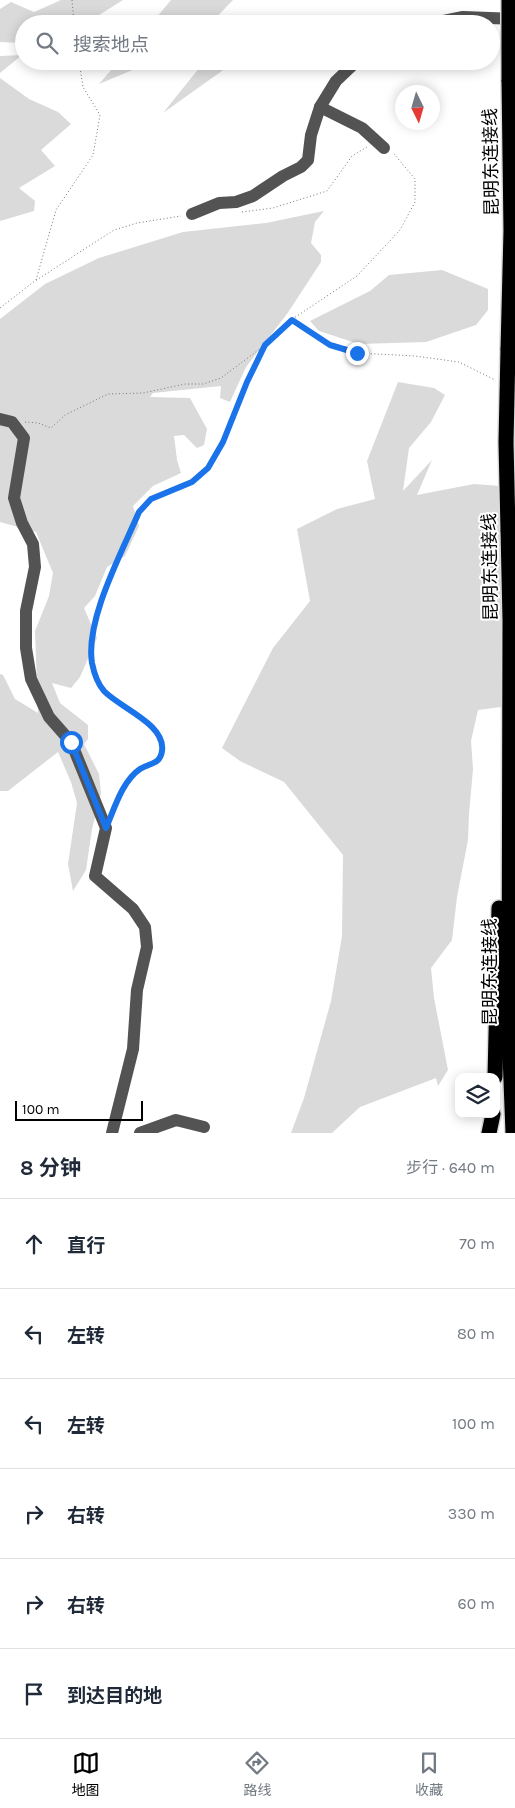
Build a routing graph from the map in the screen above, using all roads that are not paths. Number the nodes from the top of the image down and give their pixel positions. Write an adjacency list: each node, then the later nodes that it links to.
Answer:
1 (509, 0): 9 (highway, 昆明东连接线, bridge)
2 (500, 18): 3 (street)
3 (515, 19)
4 (348, 70): 5 (street)
5 (320, 107): 6 (street); 7 (street)
6 (384, 148)
7 (192, 214)
8 (6, 420): 13 (street)
9 (510, 690): 10 (highway); 16 (highway, 昆明东连接线)
10 (495, 1073)
11 (492, 1118): 15 (highway)
12 (204, 1127): 14 (street)
13 (112, 1133)
14 (140, 1133)
15 (489, 1133)
16 (513, 1133)

